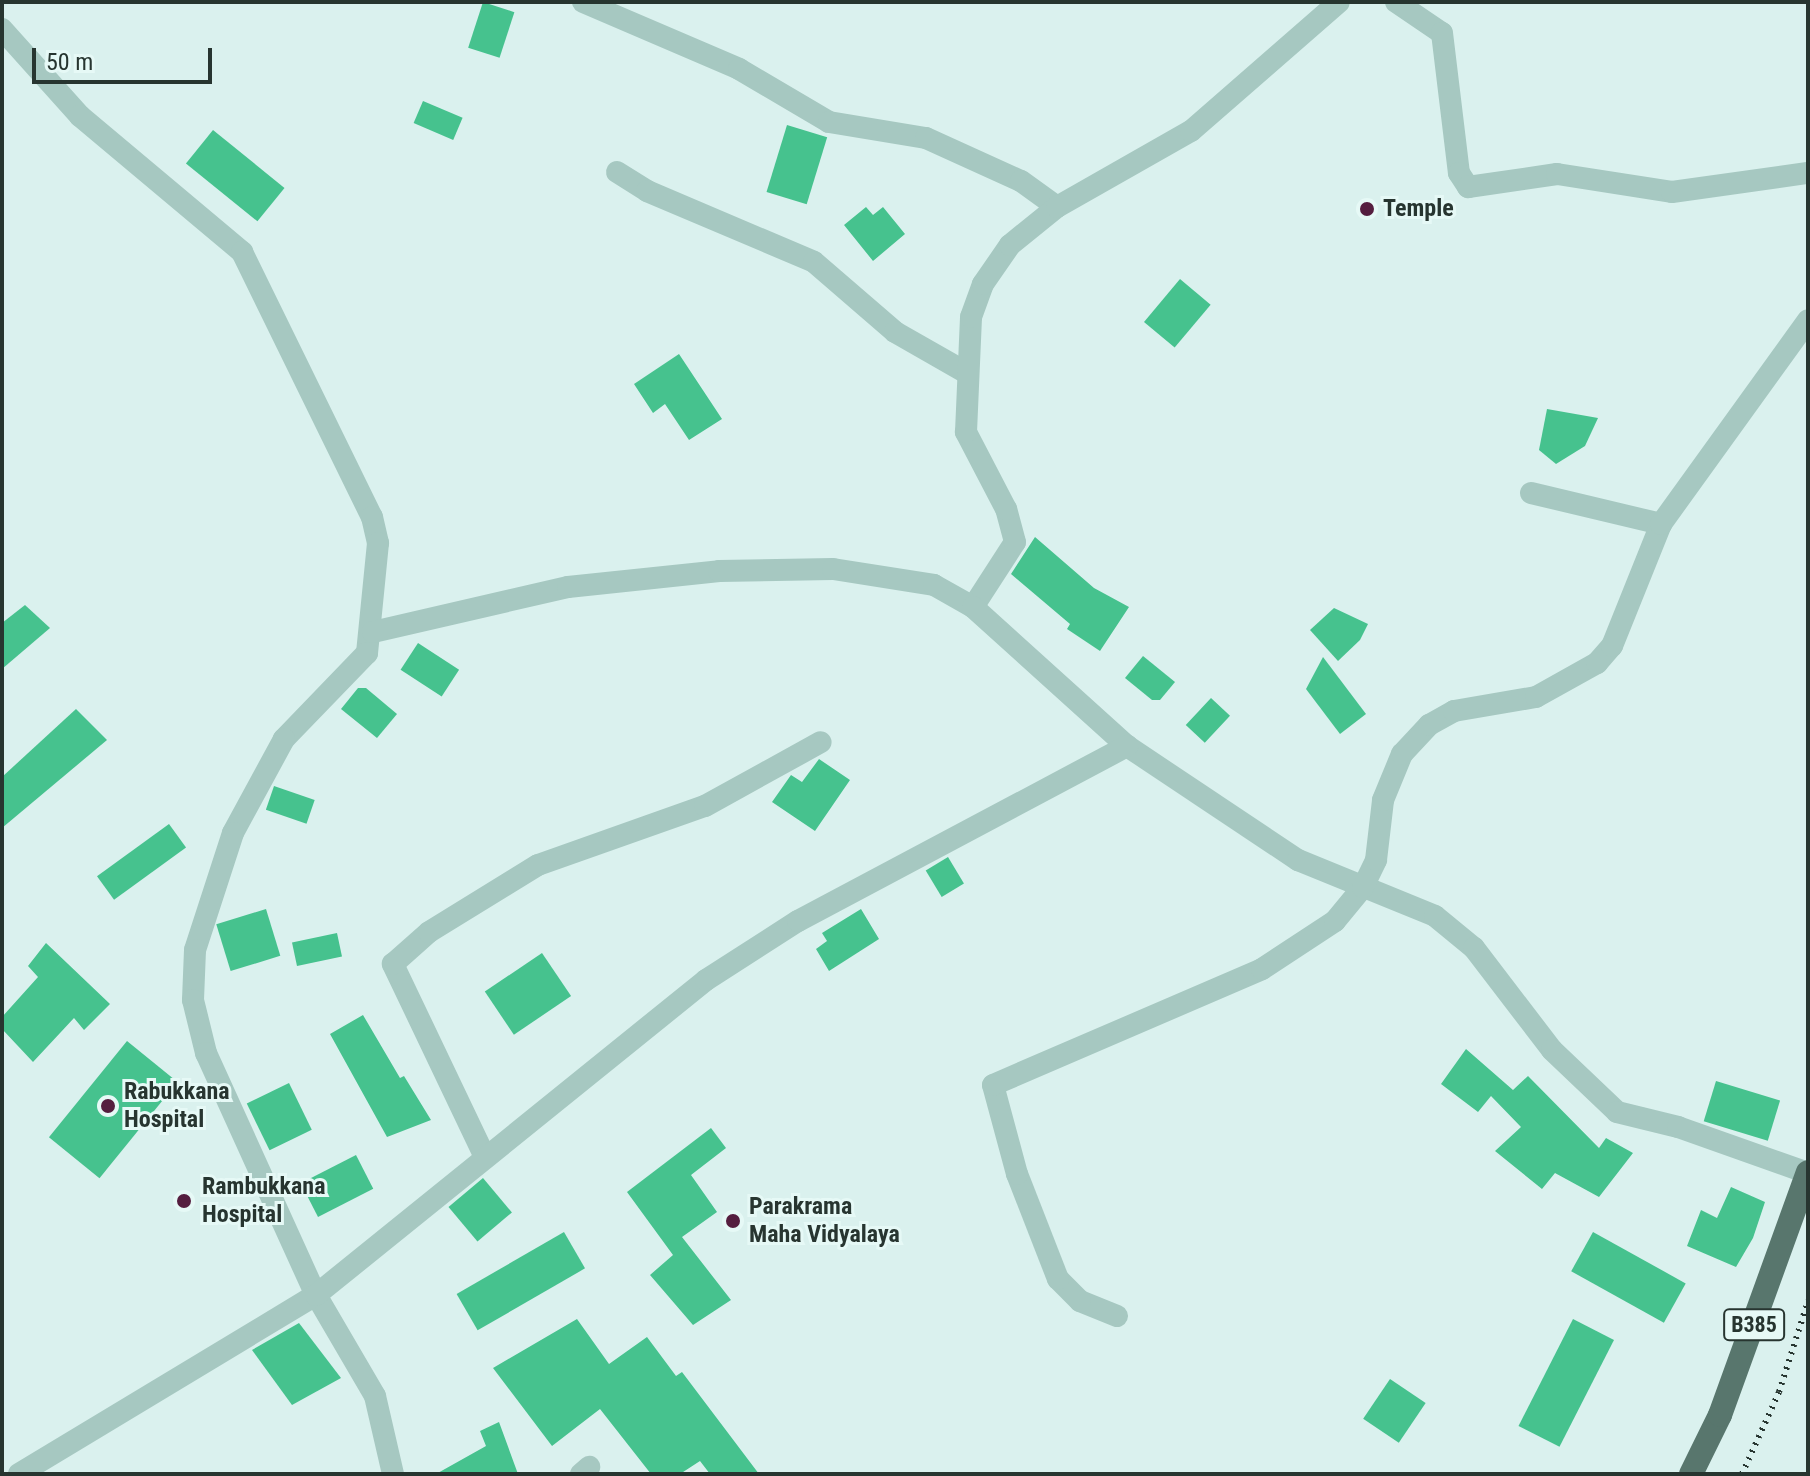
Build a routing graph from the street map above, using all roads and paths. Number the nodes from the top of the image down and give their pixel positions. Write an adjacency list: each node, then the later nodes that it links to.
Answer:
1 (583, 2): 7 (street)
2 (1339, 2): 7 (street)
3 (1396, 2): 6 (street)
4 (2, 29): 13 (street)
5 (617, 172): 9 (street)
6 (1808, 173)
7 (1057, 207): 9 (street)
8 (1808, 320): 11 (street)
9 (965, 372): 12 (street)
10 (1531, 493): 11 (street)
11 (1661, 524): 16 (street)
12 (973, 607): 13 (street); 15 (street)
13 (373, 632): 19 (street)
14 (821, 742): 17 (street)
15 (1127, 746): 16 (street); 17 (street)
16 (1363, 887): 18 (street); 20 (street)
17 (484, 1155): 19 (street)
18 (1808, 1173): 23 (main road, B385)
19 (316, 1295): 21 (street); 22 (street)
20 (1117, 1316)
21 (19, 1474)
22 (393, 1474)
23 (1691, 1474)

